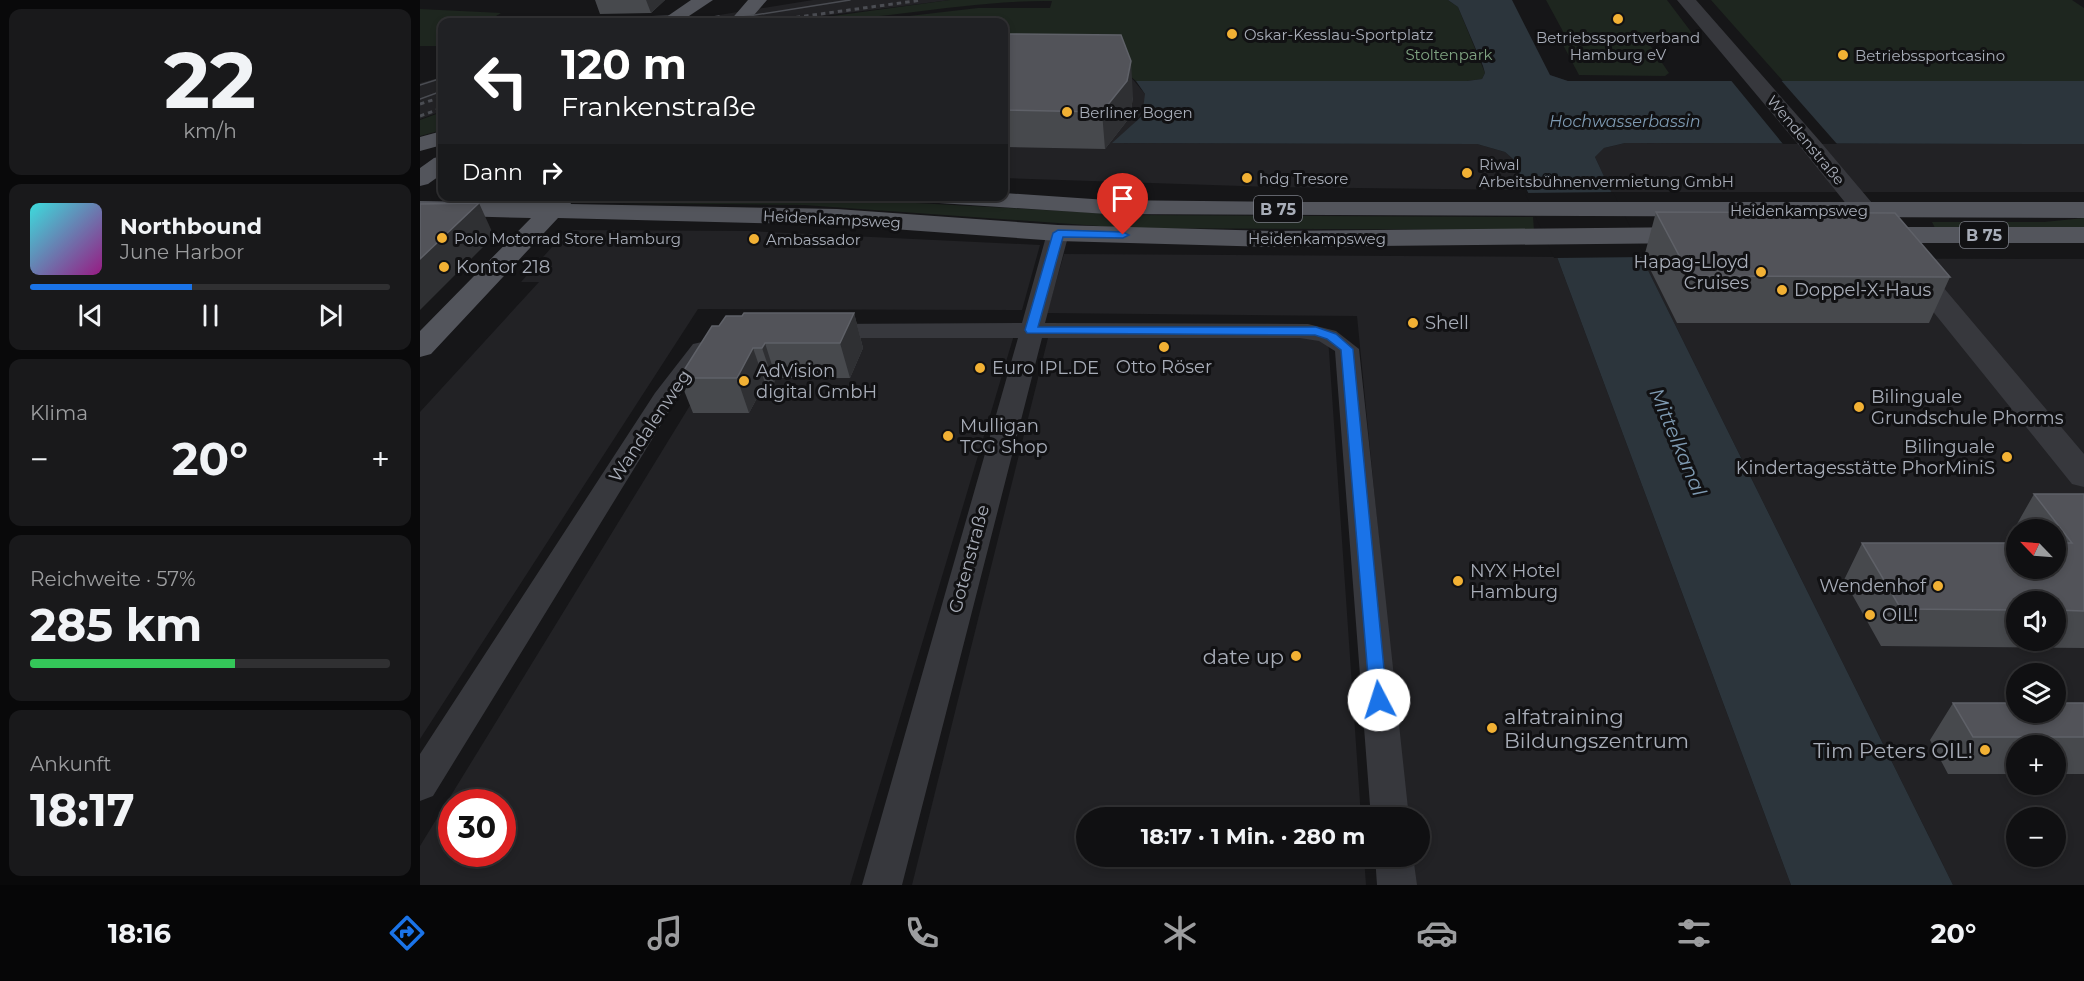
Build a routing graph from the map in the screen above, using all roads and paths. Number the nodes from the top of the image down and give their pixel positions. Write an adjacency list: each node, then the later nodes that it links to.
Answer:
1 (704, 0): 4 (main road)
2 (758, 0): 5 (main road)
3 (1686, 0): 11 (street, Wendenstraße)
4 (675, 18)
5 (742, 18)
6 (438, 139): 7 (main road)
7 (420, 144)
8 (556, 201): 10 (main road, B 75); 13 (main road, Heidenkampsweg / B 75); 21 (main road)
9 (1008, 201): 11 (main road, Heidenkampsweg / B 75)
10 (420, 208)
11 (1864, 210): 12 (main road, Heidenkampsweg / B 75); 16 (street, Wendenstraße)
12 (2084, 210)
13 (1058, 233): 14 (main road, Heidenkampsweg / B 75); 18 (street, Gotenstraße)
14 (1714, 235)
15 (1846, 235): 16 (main road, Heidenkampsweg / B 75)
16 (1884, 235): 17 (main road, Heidenkampsweg / B 75); 22 (street, Wendenstraße)
17 (2084, 235)
18 (1031, 330): 19 (street); 24 (street); 26 (street, Gotenstraße)
19 (798, 331)
20 (721, 336): 23 (street, Wandalenweg)
21 (420, 348)
22 (2081, 468)
23 (420, 785)
24 (1389, 807)
25 (1395, 867): 27 (street)
26 (882, 885)
27 (1397, 885)

